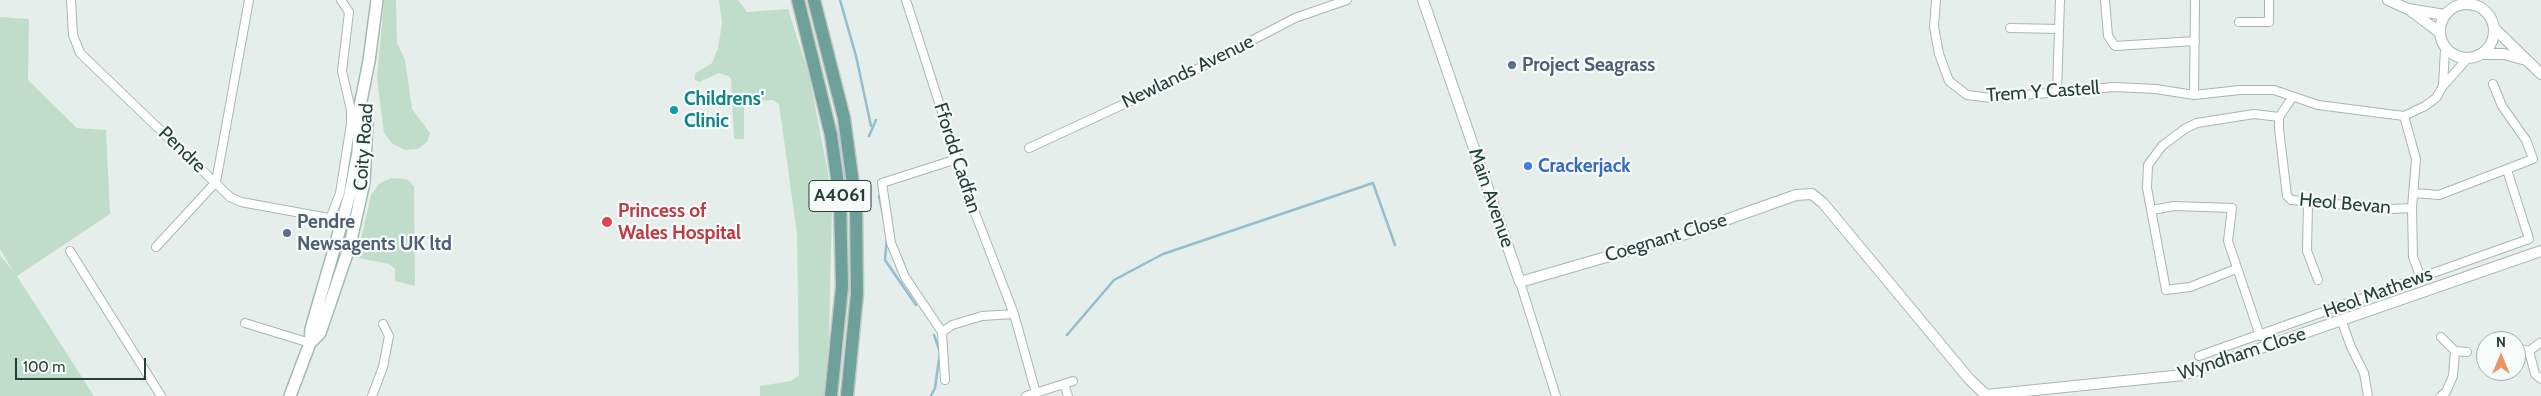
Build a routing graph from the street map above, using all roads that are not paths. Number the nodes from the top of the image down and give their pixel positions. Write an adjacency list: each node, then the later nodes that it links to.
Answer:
1 (71, 0): 39 (street, Pendre)
2 (249, 0): 39 (street)
3 (341, 0): 45 (street)
4 (798, 0): 77 (main road, A4061)
5 (814, 0): 78 (main road, A4061)
6 (906, 0): 37 (street, Ffordd Cadfan)
7 (1347, 0): 36 (street, Newlands Avenue)
8 (1423, 0): 53 (street, Main Avenue)
9 (1936, 0): 31 (street, Trem Y Castell)
10 (2060, 0): 21 (street)
11 (2105, 0): 23 (street)
12 (2195, 0): 23 (street)
13 (2269, 0): 18 (street)
14 (2388, 0): 16 (street)
15 (377, 1): 46 (main road, Coity Road)
16 (2408, 8): 17 (street); 22 (street)
17 (2445, 15): 20 (street); 22 (street)
18 (2239, 22)
19 (2010, 28): 21 (street)
20 (2494, 28): 25 (street); 27 (street)
21 (2059, 29): 31 (street)
22 (2439, 32): 24 (street)
23 (2195, 41): 32 (street)
24 (2445, 48): 26 (street); 30 (street)
25 (2482, 54): 26 (street); 27 (street)
26 (2467, 59): 30 (street)
27 (2529, 61): 28 (street)
28 (2541, 74)
29 (2493, 84): 38 (street)
30 (2443, 86): 34 (street)
31 (2057, 92): 32 (street, Trem Y Castell)
32 (2194, 95): 33 (street, Trem Y Castell)
33 (2292, 98): 34 (street, Trem Y Castell); 35 (street)
34 (2404, 116): 40 (street, Heol Bevan)
35 (2279, 117): 42 (street, Heol Bevan); 44 (street)
36 (1029, 148)
37 (957, 159): 54 (street, Ffordd Cadfan); 58 (street)
38 (2507, 170): 40 (street); 51 (street, Heol Mathews)
39 (216, 182): 45 (street, Pendre); 47 (street)
40 (2414, 193): 43 (street, Heol Bevan)
41 (1812, 194): 53 (street, Coegnant Close); 73 (street, Wyndham Close)
42 (2308, 202): 43 (street, Heol Bevan); 52 (street)
43 (2412, 208): 51 (street)
44 (2152, 210): 50 (street); 50 (street)
45 (330, 219): 46 (street, Pendre)
46 (349, 222): 61 (main road, Coity Road)
47 (156, 247)
48 (70, 251): 74 (street)
49 (2541, 251): 56 (street, Wyndham Close)
50 (2236, 270): 59 (street)
51 (2421, 278): 59 (street, Heol Mathews)
52 (2318, 280)
53 (1520, 282): 81 (street, Main Avenue)
54 (1014, 314): 58 (street); 72 (street, Ffordd Cadfan)
55 (245, 322): 61 (street)
56 (2342, 322): 73 (street, Wyndham Close); 82 (street)
57 (383, 324): 76 (street)
58 (942, 332): 69 (street)
59 (2260, 336): 67 (street, Heol Mathews)
60 (2441, 337): 64 (street)
61 (310, 342): 75 (main road, Coity Road)
62 (2540, 342): 65 (street)
63 (2526, 350): 65 (street)
64 (2455, 351): 66 (street); 83 (street)
65 (2529, 351): 68 (street)
66 (2468, 352)
67 (2199, 356)
68 (2541, 379)
69 (944, 380)
70 (1073, 381): 71 (street)
71 (1064, 384): 72 (street); 80 (street)
72 (1036, 393): 79 (street)
73 (1985, 395)
74 (161, 396)
75 (290, 396)
76 (372, 396)
77 (831, 396)
78 (847, 396)
79 (1026, 396)
80 (1068, 396)
81 (1556, 396)
82 (2368, 396)
83 (2441, 396)

